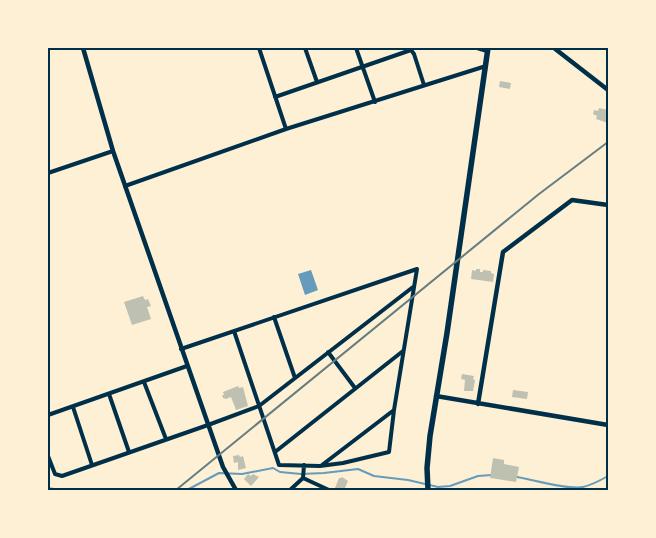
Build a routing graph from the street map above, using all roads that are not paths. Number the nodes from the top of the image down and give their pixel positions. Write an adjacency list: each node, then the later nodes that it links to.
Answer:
1 (82, 48): 16 (street)
2 (259, 48): 13 (street)
3 (305, 48): 10 (street)
4 (356, 48): 8 (street)
5 (477, 48): 7 (street)
6 (554, 48): 12 (street)
7 (488, 49): 9 (main road)
8 (364, 66): 10 (street); 11 (street); 14 (street)
9 (486, 66): 11 (street); 31 (main road)
10 (317, 82): 13 (street)
11 (424, 85): 14 (street)
12 (608, 90)
13 (276, 97): 15 (street)
14 (375, 102): 15 (street)
15 (286, 129): 18 (street)
16 (113, 151): 17 (street); 18 (street)
17 (48, 173)
18 (126, 186): 23 (street)
19 (608, 205): 32 (street)
20 (414, 287): 21 (street); 24 (street); 25 (street)
21 (274, 317): 22 (street); 27 (street)
22 (234, 331): 23 (street); 33 (street)
23 (181, 349): 26 (street)
24 (403, 351): 29 (street); 35 (street)
25 (328, 352): 27 (street); 29 (street)
26 (187, 366): 28 (street); 37 (street)
27 (295, 378): 33 (street)
28 (144, 382): 30 (street); 39 (street)
29 (355, 388): 41 (street)
30 (108, 394): 34 (street); 40 (street)
31 (436, 396): 32 (street); 50 (main road)
32 (478, 404): 38 (street)
33 (259, 406): 37 (street); 41 (street)
34 (73, 407): 36 (street); 43 (street)
35 (394, 410): 44 (street); 44 (street)
36 (48, 415)
37 (208, 425): 39 (street); 47 (street)
38 (608, 425)
39 (166, 439): 40 (street)
40 (129, 452): 43 (street)
41 (275, 452): 45 (street)
42 (48, 456): 43 (street)
43 (92, 465)
44 (320, 466): 45 (street)
45 (304, 468): 46 (street)
46 (303, 478): 48 (street); 49 (street)
47 (234, 489)
48 (290, 490)
49 (328, 490)
50 (428, 490)

